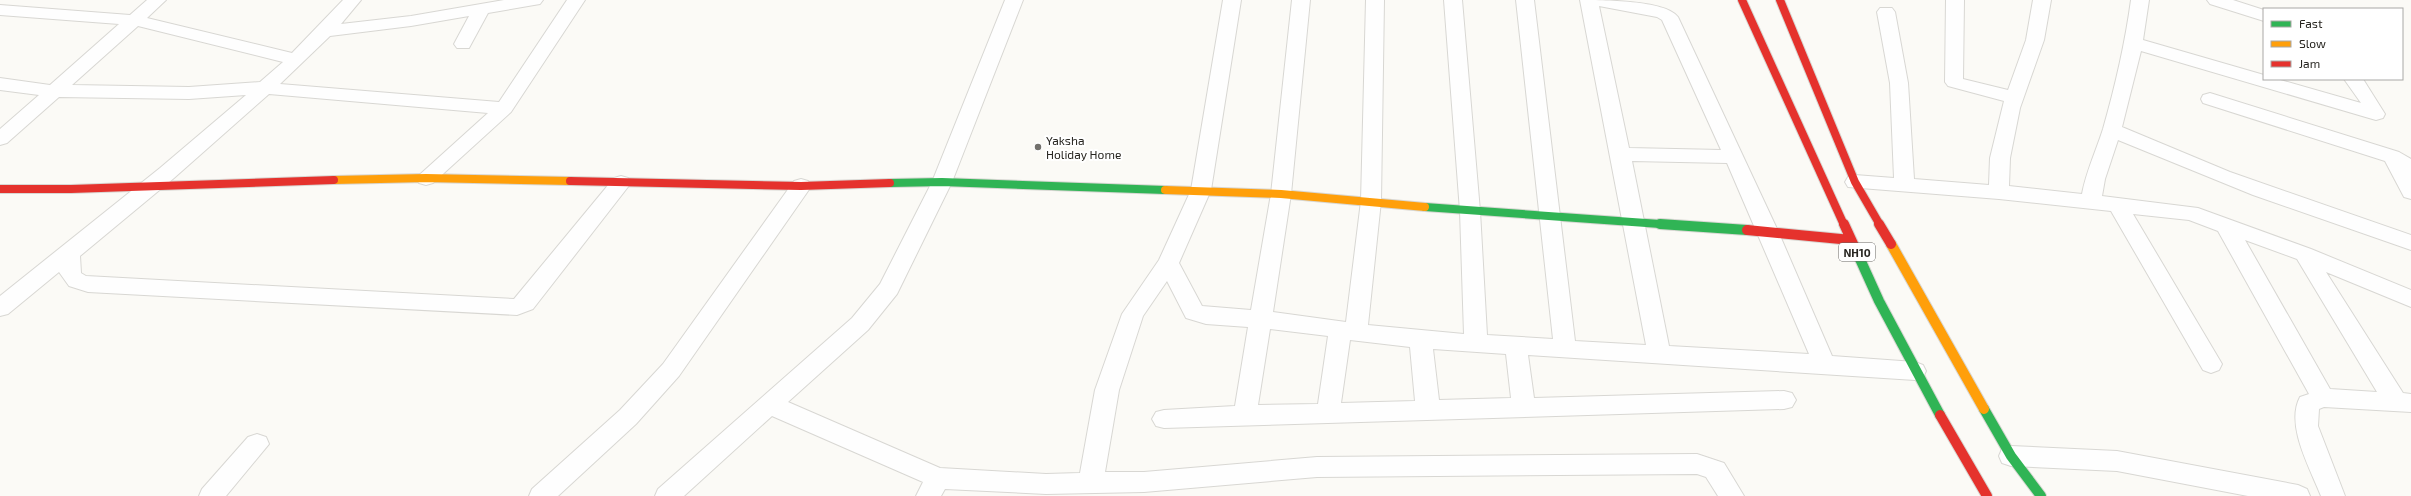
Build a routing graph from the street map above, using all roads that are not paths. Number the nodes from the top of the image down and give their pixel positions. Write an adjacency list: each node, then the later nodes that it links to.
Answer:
1 (29, 0): 23 (street)
2 (78, 0): 25 (street)
3 (157, 0): 27 (street)
4 (534, 0): 22 (street)
5 (576, 0): 38 (street)
6 (1014, 0): 46 (street)
7 (1232, 0): 53 (street)
8 (1301, 0): 56 (street)
9 (1375, 0): 57 (street)
10 (1453, 0): 60 (street)
11 (1525, 0): 61 (street)
12 (1589, 0): 41 (street)
13 (1596, 0): 21 (street)
14 (1742, 0): 65 (main road, NH10)
15 (1780, 0): 47 (main road)
16 (1955, 0): 36 (street)
17 (2042, 0): 36 (street)
18 (2140, 0): 29 (street)
19 (2216, 0): 26 (street)
20 (349, 1): 28 (street)
21 (1670, 7): 42 (street)
22 (482, 9): 28 (street); 30 (street)
23 (8, 10): 25 (street)
24 (1886, 12): 50 (street)
25 (63, 13): 27 (street)
26 (2263, 16)
27 (134, 20): 31 (street); 35 (street)
28 (325, 31): 31 (street)
29 (2134, 43): 32 (street); 39 (street)
30 (463, 44)
31 (294, 59): 34 (street)
32 (2353, 80)
33 (0, 84): 35 (street)
34 (264, 88): 35 (street); 38 (street); 49 (street)
35 (56, 91): 40 (street)
36 (2014, 98): 54 (street)
37 (2210, 99): 43 (street)
38 (504, 108): 45 (street)
39 (2112, 130): 58 (street); 66 (street)
40 (0, 139)
41 (1621, 154): 42 (street); 62 (street)
42 (1734, 157): 64 (street)
43 (2392, 157): 44 (street); 55 (street)
44 (2411, 167)
45 (426, 178): 48 (main road); 49 (main road)
46 (942, 182): 51 (main road); 53 (main road); 85 (street)
47 (1855, 182): 50 (street); 92 (main road)
48 (620, 183): 51 (main road); 67 (street)
49 (154, 185): 52 (main road); 67 (street)
50 (1904, 185): 54 (street)
51 (801, 186): 98 (street)
52 (0, 189)
53 (1201, 190): 56 (main road); 69 (street)
54 (1999, 192): 58 (street)
55 (2411, 192)
56 (1281, 194): 57 (main road); 72 (street)
57 (1371, 201): 60 (main road); 73 (street)
58 (2091, 202): 59 (street)
59 (2117, 204): 63 (street); 80 (street)
60 (1470, 211): 61 (main road); 75 (street)
61 (1550, 216): 62 (main road); 77 (street)
62 (1634, 222): 64 (main road); 78 (street)
63 (2225, 224): 68 (street); 82 (street)
64 (1768, 231): 65 (main road); 79 (street)
65 (1851, 240): 81 (main road, NH10)
66 (2411, 243)
67 (69, 253): 71 (street)
68 (2304, 254): 70 (street); 84 (street)
69 (1168, 263): 72 (street); 93 (street)
70 (2411, 299)
71 (0, 308)
72 (1260, 319): 73 (street); 89 (street)
73 (1348, 331): 74 (street); 88 (street)
74 (1421, 340): 75 (street); 87 (street)
75 (1476, 343): 76 (street)
76 (1516, 347): 77 (street); 86 (street)
77 (1565, 348): 78 (street)
78 (1659, 354): 79 (street)
79 (1824, 364): 81 (street)
80 (2211, 364)
81 (1915, 371): 101 (main road, NH10)
82 (2323, 398): 84 (street); 104 (street)
83 (1784, 400): 86 (street)
84 (2404, 403)
85 (770, 405): 94 (street); 99 (street)
86 (1524, 407): 87 (street)
87 (1428, 410): 88 (street)
88 (1328, 413): 89 (street)
89 (1245, 415): 90 (street)
90 (1164, 419)
91 (257, 444): 97 (street)
92 (2011, 456): 102 (main road); 103 (street)
93 (1092, 483): 95 (street); 96 (street)
94 (933, 487): 96 (street)
95 (1141, 489): 100 (street)
96 (1043, 490)
97 (211, 496)
98 (541, 496)
99 (667, 496)
100 (1732, 496)
101 (1987, 496)
102 (2041, 496)
103 (2298, 496)
104 (2333, 496)

